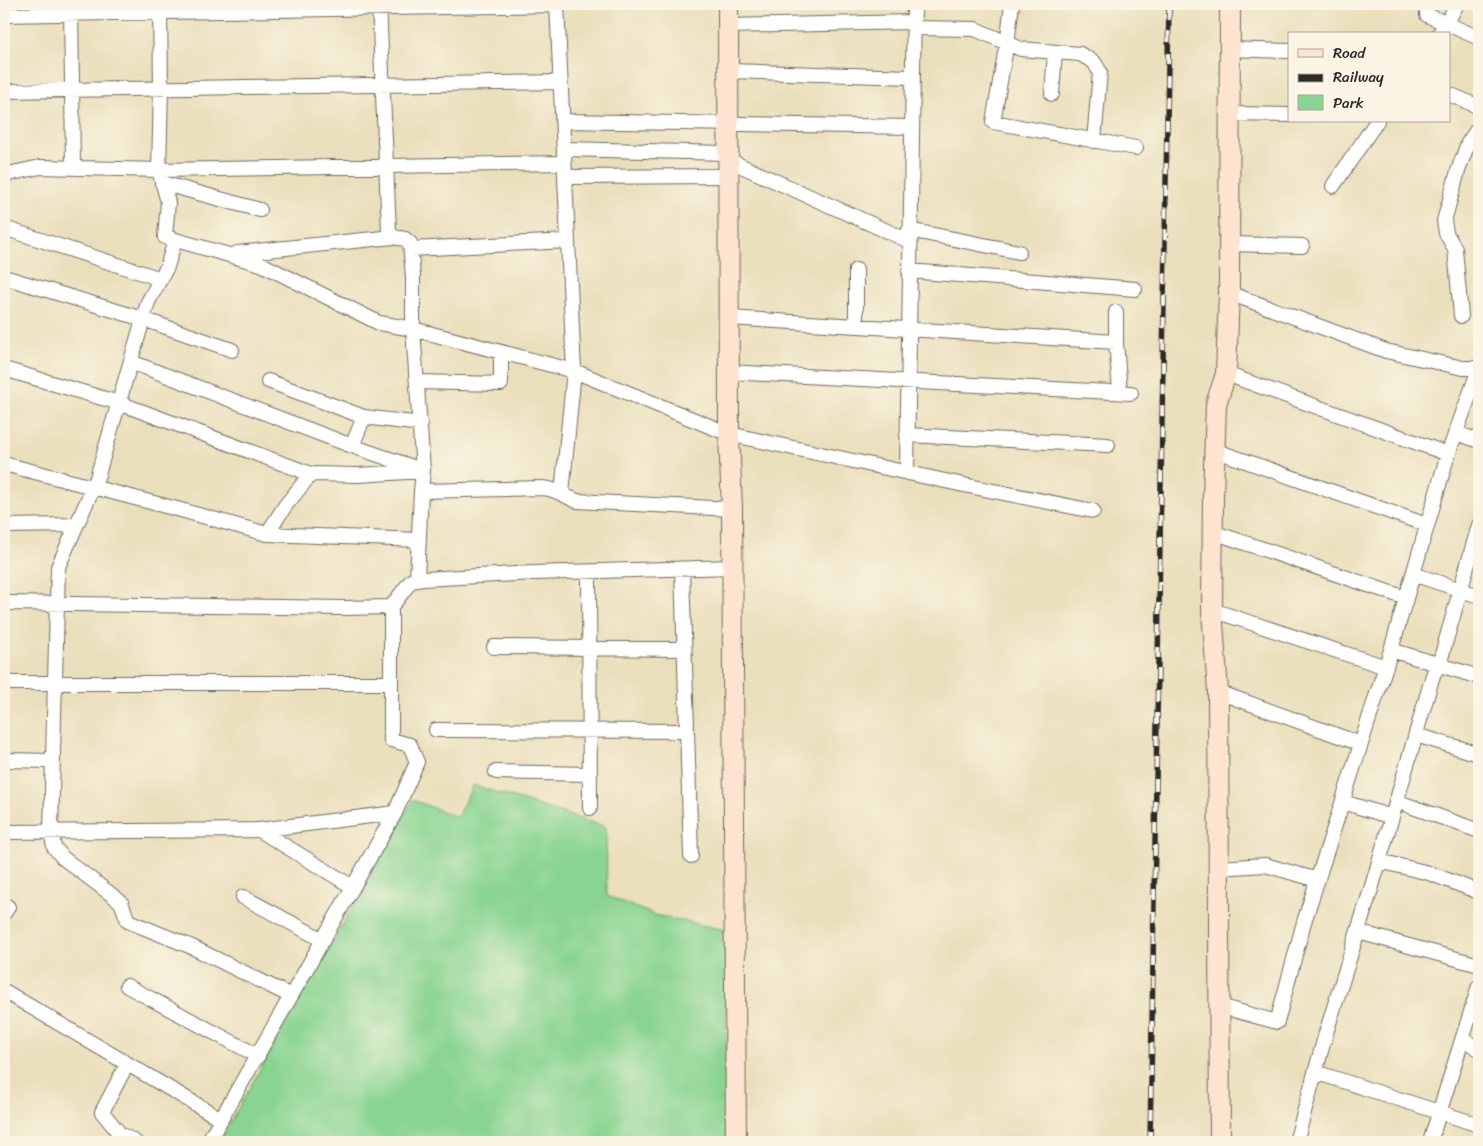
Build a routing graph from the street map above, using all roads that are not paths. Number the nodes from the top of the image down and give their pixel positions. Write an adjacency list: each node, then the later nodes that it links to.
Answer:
1 (557, 4): 8 (street); 22 (street)
2 (728, 4): 13 (street)
3 (914, 4): 12 (street)
4 (1012, 4): 16 (street)
5 (1230, 4): 17 (street)
6 (1428, 4): 14 (street)
7 (1457, 4): 14 (street)
8 (379, 6): 9 (street); 23 (street)
9 (160, 8): 10 (street); 24 (street)
10 (71, 9): 11 (street); 25 (street)
11 (4, 15)
12 (913, 25): 13 (street); 16 (street); 21 (street)
13 (728, 26): 20 (street)
14 (1443, 28): 15 (street)
15 (1479, 38)
16 (1007, 42): 19 (street); 37 (street)
17 (1229, 50): 18 (street); 30 (street)
18 (1288, 50)
19 (1055, 52): 27 (street); 37 (street)
20 (728, 71): 21 (street); 34 (street)
21 (912, 77): 35 (street)
22 (560, 82): 23 (street); 32 (street)
23 (382, 85): 24 (street); 41 (street)
24 (161, 89): 25 (street); 44 (street)
25 (72, 90): 26 (street); 42 (street)
26 (4, 91)
27 (1052, 94)
28 (1450, 94): 29 (street)
29 (1479, 107)
30 (1229, 114): 31 (street); 52 (street)
31 (1288, 115)
32 (562, 121): 34 (street); 39 (street)
33 (1376, 122): 45 (street)
34 (728, 125): 35 (street); 40 (street)
35 (911, 127): 48 (street)
36 (1479, 127): 64 (street)
37 (1094, 141): 38 (street)
38 (1136, 148)
39 (564, 163): 40 (street); 40 (street); 41 (street); 51 (street)
40 (728, 163): 48 (street); 65 (street)
41 (386, 165): 44 (street); 49 (street)
42 (73, 168): 43 (street); 44 (street)
43 (4, 175)
44 (161, 176): 46 (street); 50 (street)
45 (1333, 186)
46 (260, 210)
47 (4, 228): 60 (street)
48 (909, 236): 55 (street); 58 (street)
49 (392, 237): 54 (street); 56 (street)
50 (175, 240): 56 (street); 60 (street)
51 (568, 241): 54 (street); 76 (street)
52 (1229, 244): 53 (street); 62 (street)
53 (1302, 246)
54 (411, 249): 69 (street)
55 (1019, 252)
56 (228, 254): 69 (street)
57 (856, 270): 67 (street)
58 (909, 271): 61 (street); 68 (street)
59 (4, 277): 66 (street)
60 (160, 279): 66 (street)
61 (1135, 289)
62 (1230, 293): 74 (street); 78 (street)
63 (1116, 312): 70 (street)
64 (1461, 316)
65 (728, 318): 67 (street); 77 (street)
66 (143, 319): 71 (street); 73 (street)
67 (856, 325): 68 (street)
68 (908, 328): 70 (street); 81 (street)
69 (412, 329): 72 (street); 80 (street)
70 (1116, 342): 81 (street)
71 (232, 350)
72 (501, 352): 76 (street); 80 (street)
73 (131, 362): 82 (street); 90 (street)
74 (1479, 368): 85 (street)
75 (4, 369): 82 (street)
76 (574, 371): 86 (street); 99 (street)
77 (728, 372): 81 (street); 86 (street)
78 (1226, 374): 91 (street); 92 (street)
79 (268, 381): 83 (street)
80 (418, 382): 84 (street)
81 (908, 382): 87 (street)
82 (118, 403): 96 (street); 97 (street)
83 (364, 418): 84 (street); 90 (street)
84 (421, 424): 94 (street)
85 (1456, 433): 88 (street); 92 (street)
86 (729, 434): 95 (street); 100 (street)
87 (907, 435): 89 (street); 95 (street)
88 (1479, 441)
89 (1108, 445)
90 (352, 446): 94 (street)
91 (1214, 450): 103 (street); 106 (street)
92 (1448, 454): 103 (street)
93 (4, 464): 97 (street)
94 (423, 471): 96 (street); 98 (street)
95 (907, 473): 101 (street)
96 (311, 474): 107 (street)
97 (92, 488): 102 (street); 107 (street)
98 (421, 491): 99 (street); 108 (street)
99 (562, 493): 100 (street)
100 (732, 509): 109 (street)
101 (1093, 511)
102 (76, 525): 105 (street); 118 (street)
103 (1427, 525): 112 (street)
104 (1479, 525): 114 (street)
105 (4, 526)
106 (1213, 532): 116 (street); 120 (street)
107 (267, 534): 108 (street)
108 (419, 540): 113 (street)
109 (733, 567): 110 (street); 178 (street)
110 (682, 569): 111 (street); 123 (street)
111 (589, 572): 113 (street); 122 (street)
112 (1413, 574): 114 (street); 116 (street)
113 (417, 580): 119 (street)
114 (1460, 590): 115 (street); 125 (street)
115 (1479, 596)
116 (1406, 598): 124 (street)
117 (4, 603): 118 (street)
118 (57, 604): 119 (street); 130 (street)
119 (391, 607): 129 (street)
120 (1212, 610): 126 (street); 131 (street)
121 (494, 647): 122 (street)
122 (589, 648): 123 (street); 133 (street)
123 (684, 649): 134 (street)
124 (1391, 650): 125 (street); 126 (street)
125 (1439, 665): 127 (street); 135 (street)
126 (1386, 667): 136 (street)
127 (1479, 677)
128 (4, 683): 130 (street)
129 (390, 683): 130 (street); 145 (street)
130 (55, 684): 139 (street)
131 (1218, 692): 136 (street); 153 (street)
132 (436, 730): 133 (street)
133 (590, 731): 134 (street); 141 (street)
134 (687, 731): 151 (street)
135 (1416, 734): 137 (street); 142 (street)
136 (1361, 744): 143 (street)
137 (1479, 754)
138 (4, 760): 139 (street)
139 (53, 761): 148 (street)
140 (496, 772): 141 (street)
141 (590, 774): 144 (street)
142 (1396, 801): 146 (street); 149 (street)
143 (1343, 802): 146 (street); 154 (street)
144 (590, 808)
145 (395, 813): 147 (street); 155 (street)
146 (1392, 817): 152 (street)
147 (259, 830): 148 (street); 155 (street)
148 (51, 831): 150 (street); 166 (street)
149 (1479, 831)
150 (4, 832)
151 (691, 856)
152 (1379, 861): 156 (street); 160 (street)
153 (1219, 868): 154 (street); 167 (street)
154 (1318, 880): 167 (street)
155 (353, 887): 161 (street)
156 (1479, 892)
157 (242, 897): 161 (street)
158 (4, 904): 159 (street)
159 (4, 913)
160 (1358, 932): 162 (street); 172 (street)
161 (323, 940): 166 (street)
162 (1479, 965)
163 (127, 986): 170 (street)
164 (1479, 986): 168 (street)
165 (4, 991): 171 (street)
166 (292, 996): 170 (street)
167 (1219, 1006): 179 (street)
168 (1463, 1039): 169 (street); 173 (street)
169 (1479, 1048)
170 (258, 1056): 174 (street)
171 (127, 1064): 174 (street); 176 (street)
172 (1315, 1072): 173 (street); 180 (street)
173 (1440, 1113): 175 (street); 181 (street)
174 (222, 1119): 177 (street)
175 (1479, 1125)
176 (135, 1142)
177 (208, 1142)
178 (736, 1142)
179 (1220, 1142)
180 (1296, 1142)
181 (1430, 1142)

